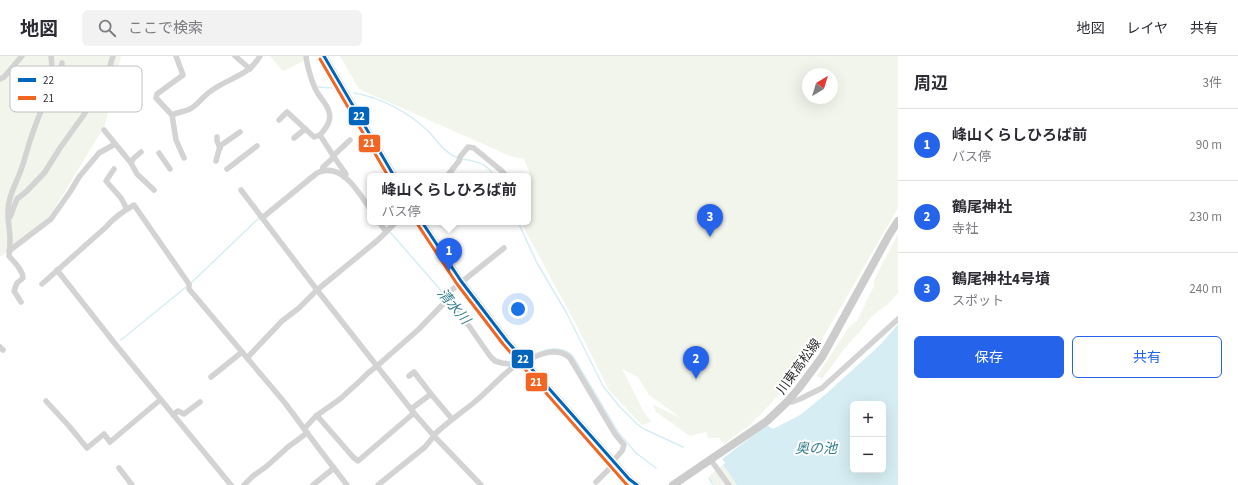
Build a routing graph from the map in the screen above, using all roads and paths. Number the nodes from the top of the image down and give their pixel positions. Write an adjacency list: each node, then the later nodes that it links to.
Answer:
1 (22, 56): 10 (street)
2 (51, 56): 11 (street)
3 (113, 56): 13 (street)
4 (176, 56): 19 (street)
5 (235, 56): 14 (street)
6 (260, 56): 14 (street)
7 (306, 56): 24 (street)
8 (324, 56): 41 (street)
9 (62, 63): 12 (street)
10 (13, 66)
11 (52, 66)
12 (62, 66)
13 (110, 66)
14 (250, 69): 19 (street)
15 (10, 70): 16 (street)
16 (0, 79)
17 (41, 112): 50 (street)
18 (85, 112): 50 (street)
19 (172, 115): 34 (street)
20 (279, 120): 21 (street)
21 (305, 129): 24 (street); 26 (street)
22 (104, 130): 28 (street)
23 (240, 132): 30 (street)
24 (320, 135): 33 (street)
25 (217, 136): 30 (street)
26 (294, 138)
27 (350, 140): 33 (street)
28 (115, 144): 36 (street); 57 (street)
29 (257, 146): 39 (street)
30 (220, 148): 35 (street)
31 (141, 152): 36 (street)
32 (159, 153): 38 (street)
33 (333, 157): 40 (street); 44 (street)
34 (184, 158)
35 (216, 161)
36 (131, 163): 45 (street)
37 (114, 169): 48 (street)
38 (170, 169)
39 (227, 169)
40 (322, 169): 44 (street); 49 (street)
41 (392, 173)
42 (450, 173): 43 (street)
43 (504, 173)
44 (345, 175): 47 (street)
45 (154, 190)
46 (241, 190): 49 (street)
47 (367, 205)
48 (128, 208): 58 (street); 65 (street)
49 (262, 218): 61 (street)
50 (8, 221): 57 (street)
51 (898, 221): 75 (main road, 川東高松線)
52 (382, 225): 55 (street)
53 (393, 225): 55 (street)
54 (424, 225): 59 (street)
55 (388, 230): 61 (street)
56 (504, 248): 59 (street)
57 (9, 251): 63 (street)
58 (58, 270): 60 (street); 72 (street)
59 (461, 281): 62 (street); 67 (street)
60 (42, 284)
61 (317, 290): 66 (street); 68 (street)
62 (446, 300): 67 (street); 68 (street)
63 (21, 302)
64 (898, 319): 75 (street)
65 (242, 352): 66 (street); 70 (street)
66 (247, 358): 80 (street)
67 (521, 363): 79 (street); 83 (street); 83 (street)
68 (377, 366): 76 (street); 78 (street)
69 (409, 376): 71 (street)
70 (211, 377)
71 (431, 394): 76 (street); 79 (street)
72 (160, 400): 73 (street); 77 (street)
73 (46, 401)
74 (200, 402): 77 (street)
75 (787, 402): 82 (main road, 川東高松線)
76 (413, 411): 78 (street); 81 (street)
77 (173, 415): 89 (street)
78 (316, 416): 80 (street)
79 (452, 419): 81 (street)
80 (305, 431): 85 (street); 90 (street)
81 (434, 436): 93 (street); 94 (street)
82 (710, 459): 96 (main road, 川東高松線); 97 (street)
83 (614, 462): 86 (street); 87 (street)
84 (119, 468): 88 (street)
85 (334, 468): 91 (street); 92 (street)
86 (596, 482)
87 (631, 482): 95 (street)
88 (132, 485)
89 (230, 485)
90 (244, 485)
91 (313, 485)
92 (347, 485)
93 (378, 485)
94 (481, 485)
95 (637, 485)
96 (673, 485)
97 (728, 485)

